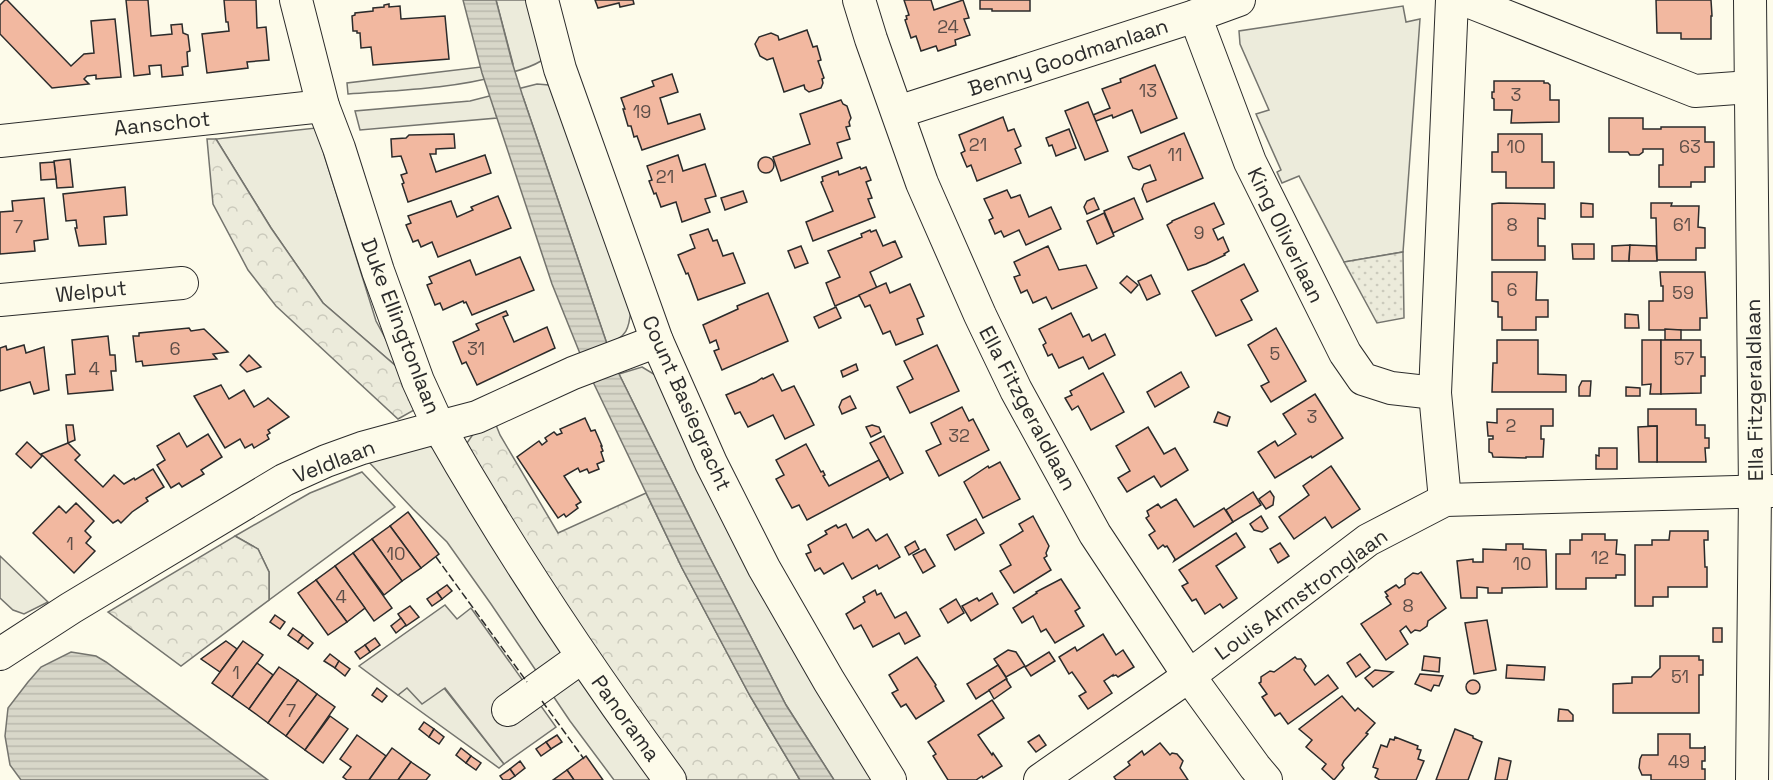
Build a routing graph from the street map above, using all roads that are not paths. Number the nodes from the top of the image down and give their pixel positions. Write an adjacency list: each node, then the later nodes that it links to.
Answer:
1 (296, 0): 10 (street, Duke Ellingtonlaan)
2 (542, 0): 15 (street, Count Basiegracht)
3 (859, 0): 11 (street, Ella Fitzgeraldlaan)
4 (1239, 0): 8 (street, Benny Goodmanlaan)
5 (1452, 0): 16 (street)
6 (1464, 0): 9 (street)
7 (1750, 0): 9 (street, Ella Fitzgeraldlaan)
8 (1196, 16): 11 (street, Benny Goodmanlaan); 16 (street, King Oliverlaan)
9 (1750, 87): 18 (street, Ella Fitzgeraldlaan)
10 (323, 106): 12 (street, Aanschot); 17 (street, Duke Ellingtonlaan)
11 (898, 112): 22 (street, Ella Fitzgeraldlaan)
12 (0, 141)
13 (182, 283): 14 (street, Welput)
14 (0, 300)
15 (657, 341): 17 (street, Duke Ellingtonlaan); 25 (street, Count Basiegracht)
16 (1436, 393): 19 (street)
17 (439, 428): 20 (street, Veldlaan); 21 (street)
18 (1764, 491): 19 (street, Louis Armstronglaan); 28 (street, Ella Fitzgeraldlaan)
19 (1445, 500): 22 (street, Louis Armstronglaan)
20 (2, 651)
21 (582, 657): 23 (street); 24 (street, Panorama)
22 (1189, 676): 26 (street, Louis Armstronglaan); 27 (street, Ella Fitzgeraldlaan)
23 (508, 710)
24 (670, 780)
25 (890, 780)
26 (1040, 780)
27 (1266, 780)
28 (1752, 780)

